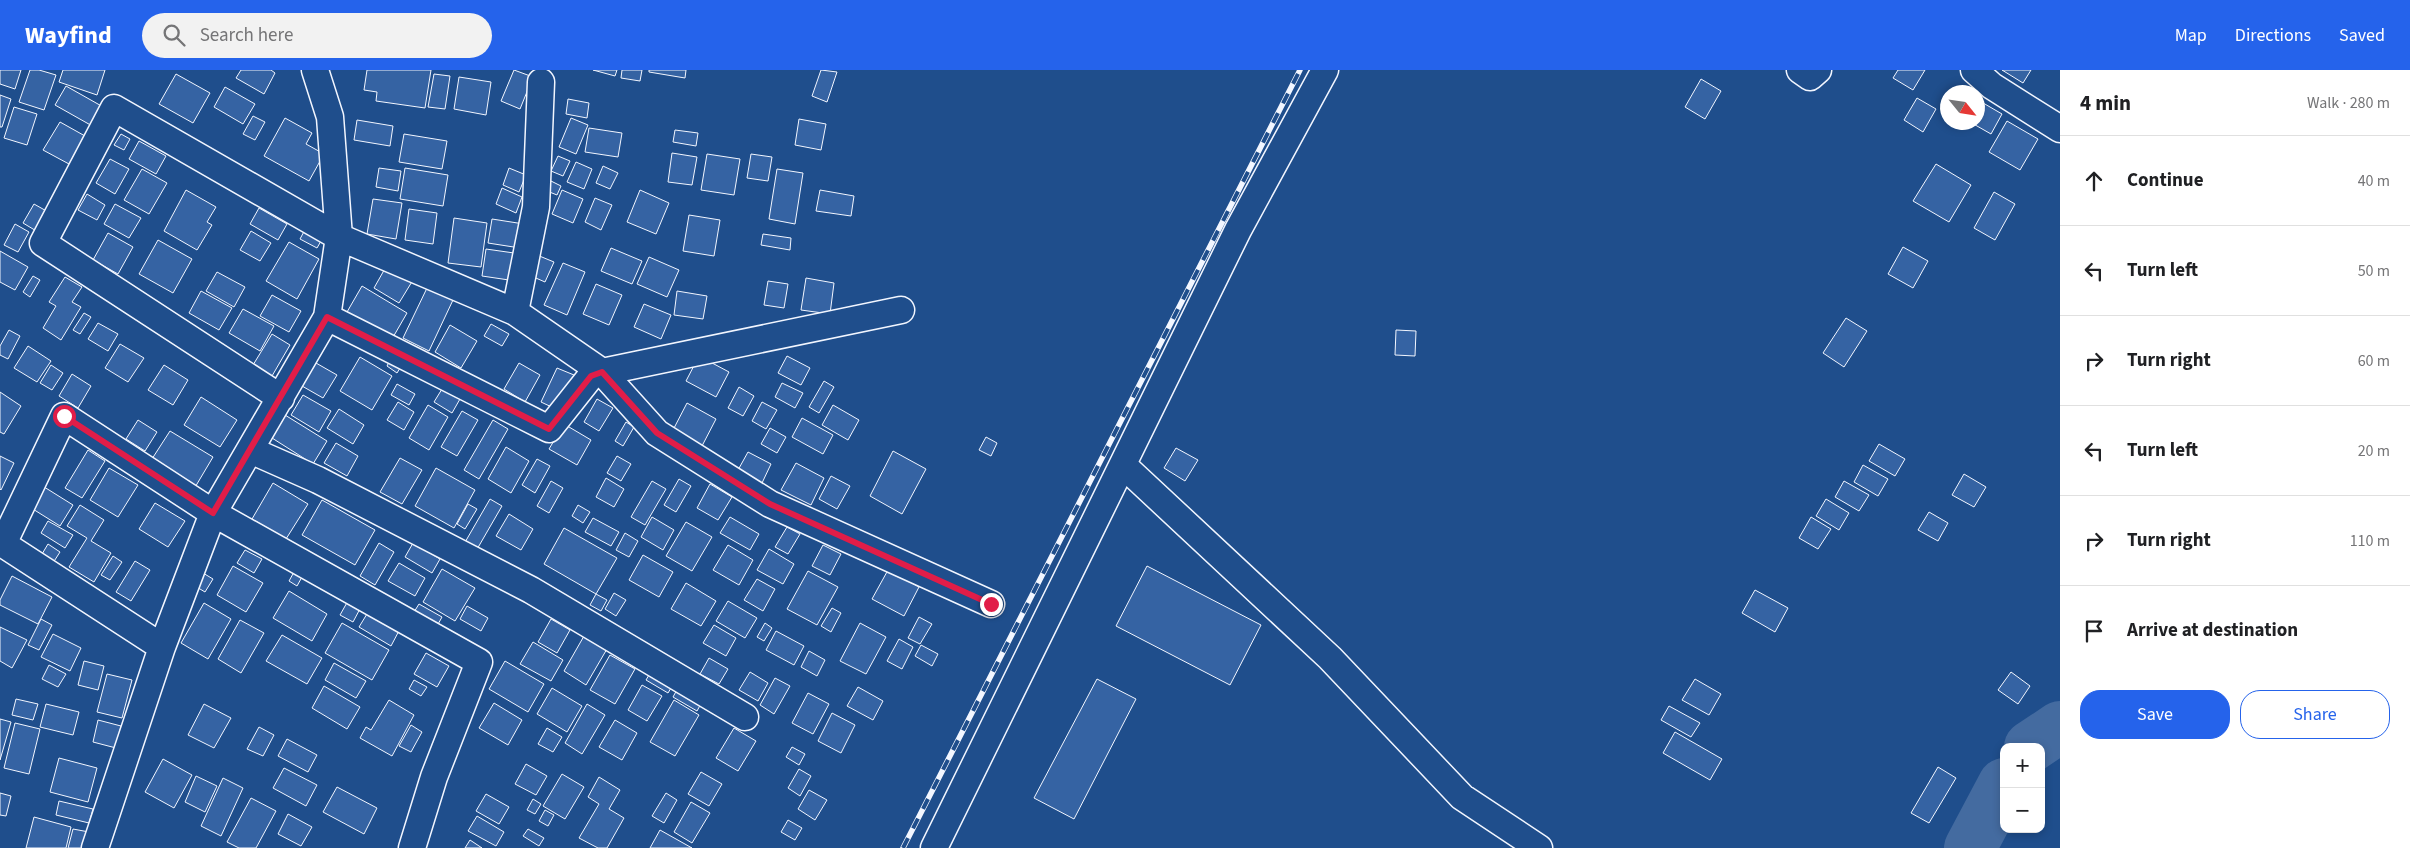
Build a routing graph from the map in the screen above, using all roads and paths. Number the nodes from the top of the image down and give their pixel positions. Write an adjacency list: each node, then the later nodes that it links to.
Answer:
1 (315, 70): 8 (street)
2 (1325, 70): 15 (street)
3 (1800, 70): 4 (street)
4 (1818, 70)
5 (1974, 70): 7 (street)
6 (541, 82): 10 (street)
7 (2060, 128)
8 (339, 237): 10 (street); 11 (street); 13 (street)
9 (901, 310): 12 (street)
10 (515, 312): 12 (street)
11 (327, 317): 12 (street); 13 (street)
12 (602, 372): 18 (street)
13 (281, 398): 14 (street)
14 (250, 450): 16 (street); 20 (street)
15 (1122, 465): 23 (street); 24 (street)
16 (213, 513): 17 (street); 19 (street); 22 (street)
17 (2, 543): 19 (street)
18 (991, 604)
19 (162, 647): 21 (street)
20 (745, 717)
21 (95, 848)
22 (412, 848)
23 (934, 848)
24 (1539, 848)

